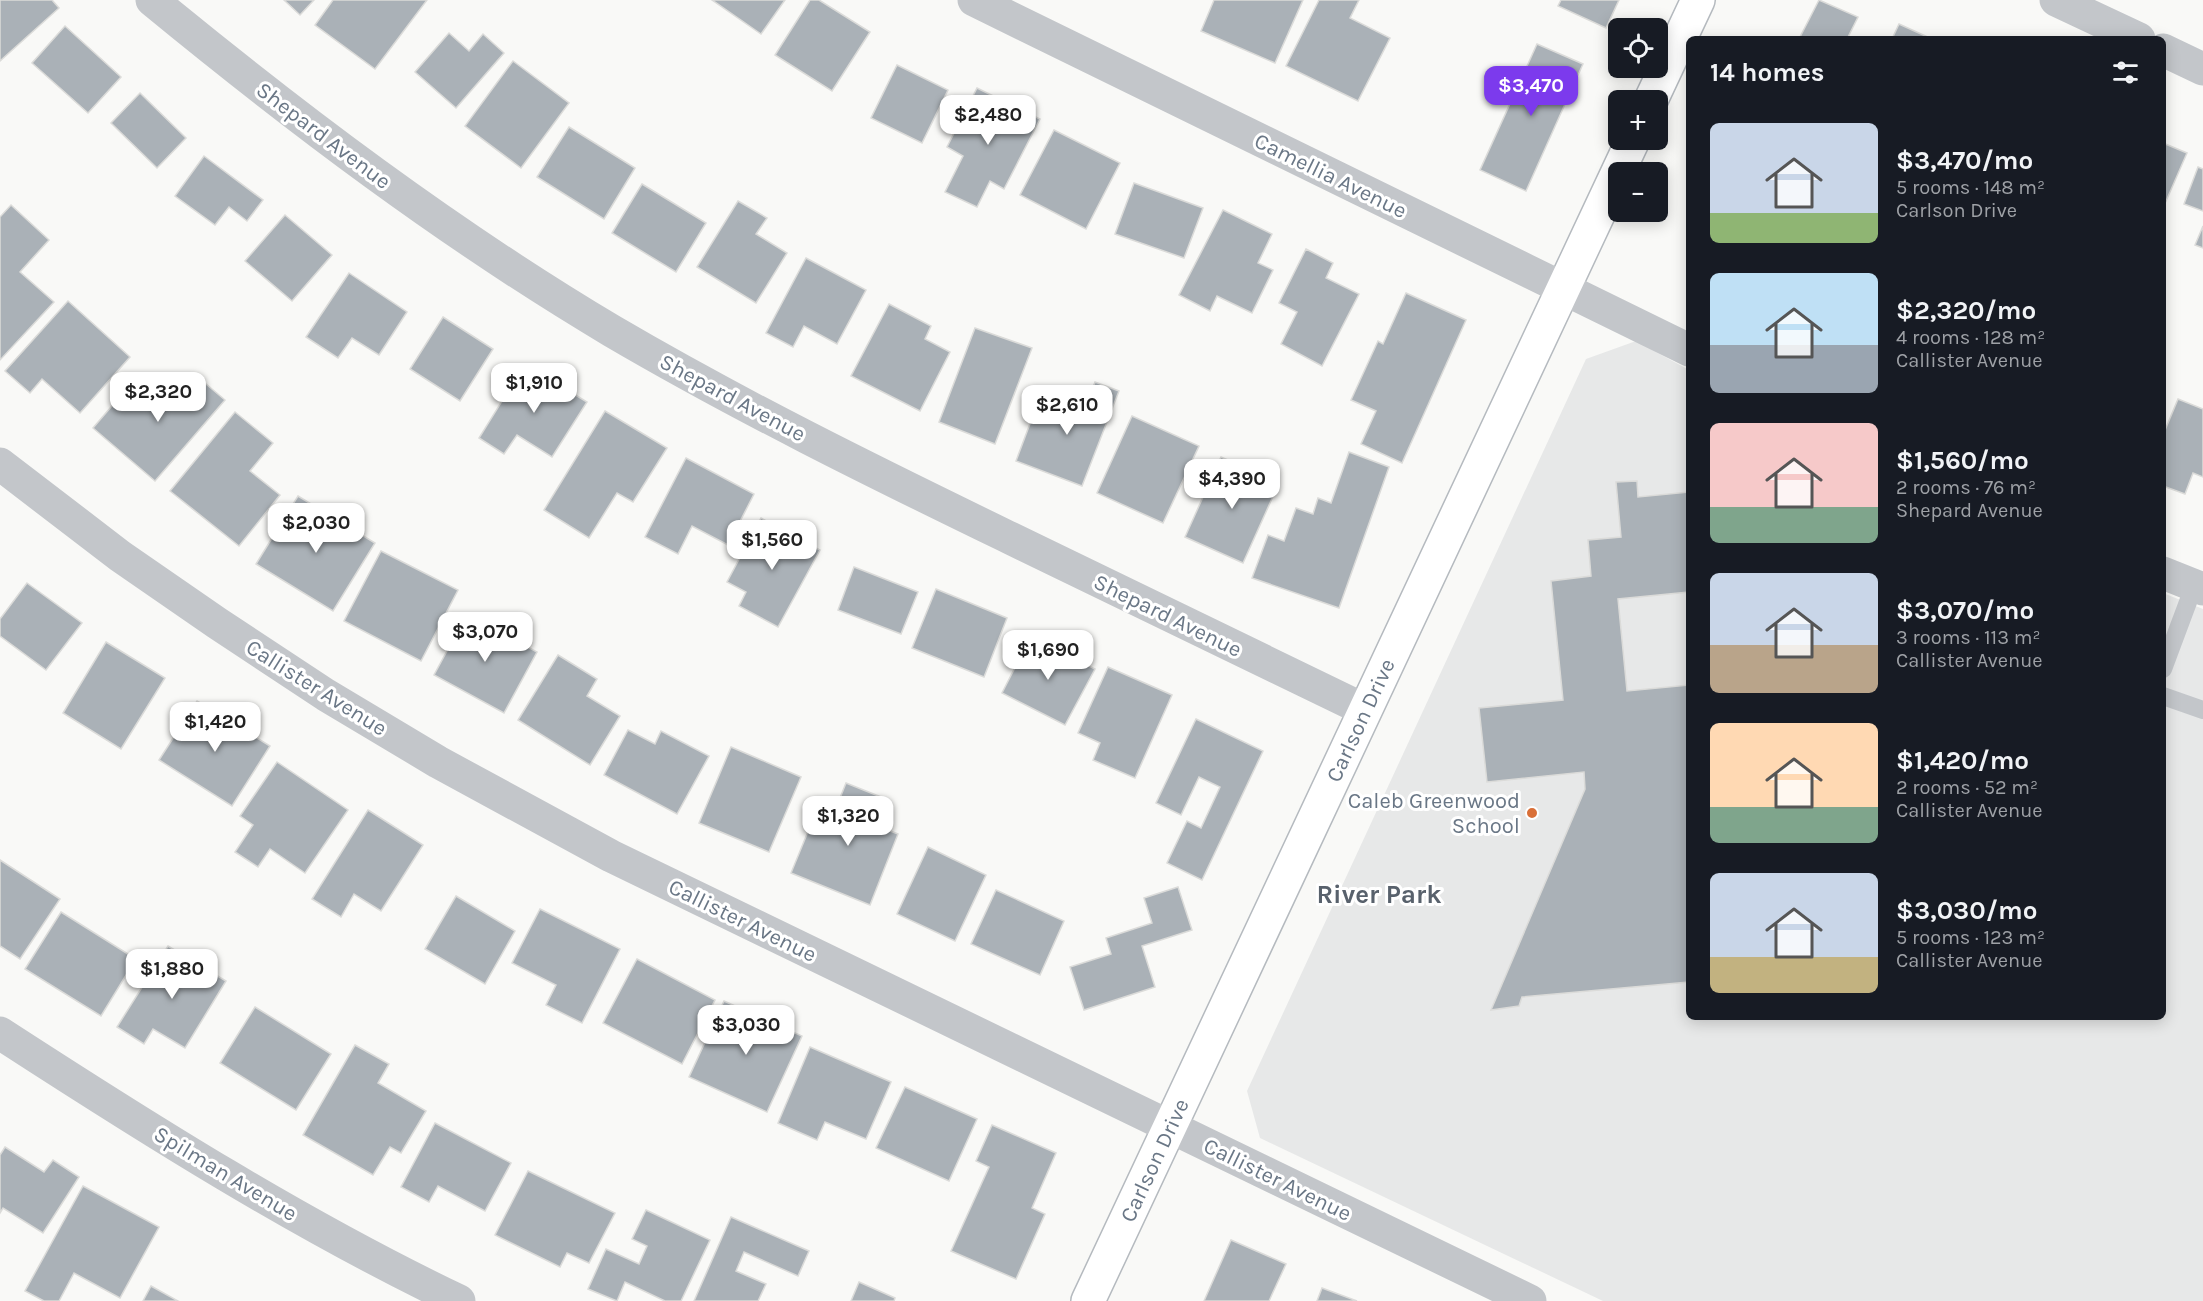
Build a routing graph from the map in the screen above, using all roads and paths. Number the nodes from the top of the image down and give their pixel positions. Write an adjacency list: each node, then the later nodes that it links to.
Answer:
1 (152, 0): 17 (street, Shepard Avenue)
2 (974, 0): 10 (street, Camellia Avenue)
3 (1698, 0): 8 (street)
4 (2056, 0): 5 (street)
5 (2133, 36)
6 (2166, 51): 7 (street)
7 (2203, 69)
8 (1656, 90)
9 (1628, 150): 10 (street, Carlson Drive)
10 (1563, 289): 11 (street, Camellia Avenue); 17 (street, Carlson Drive)
11 (1686, 349)
12 (0, 464): 20 (street, Callister Avenue)
13 (2166, 574): 14 (street)
14 (2199, 587): 15 (lane)
15 (2166, 662)
16 (2166, 697): 18 (lane)
17 (1365, 710): 20 (street, Carlson Drive)
18 (2203, 710)
19 (0, 1034): 21 (street, Spilman Avenue)
20 (1170, 1127): 22 (street, Carlson Drive); 23 (street, Callister Avenue)
21 (459, 1301)
22 (1088, 1301)
23 (1530, 1301)

